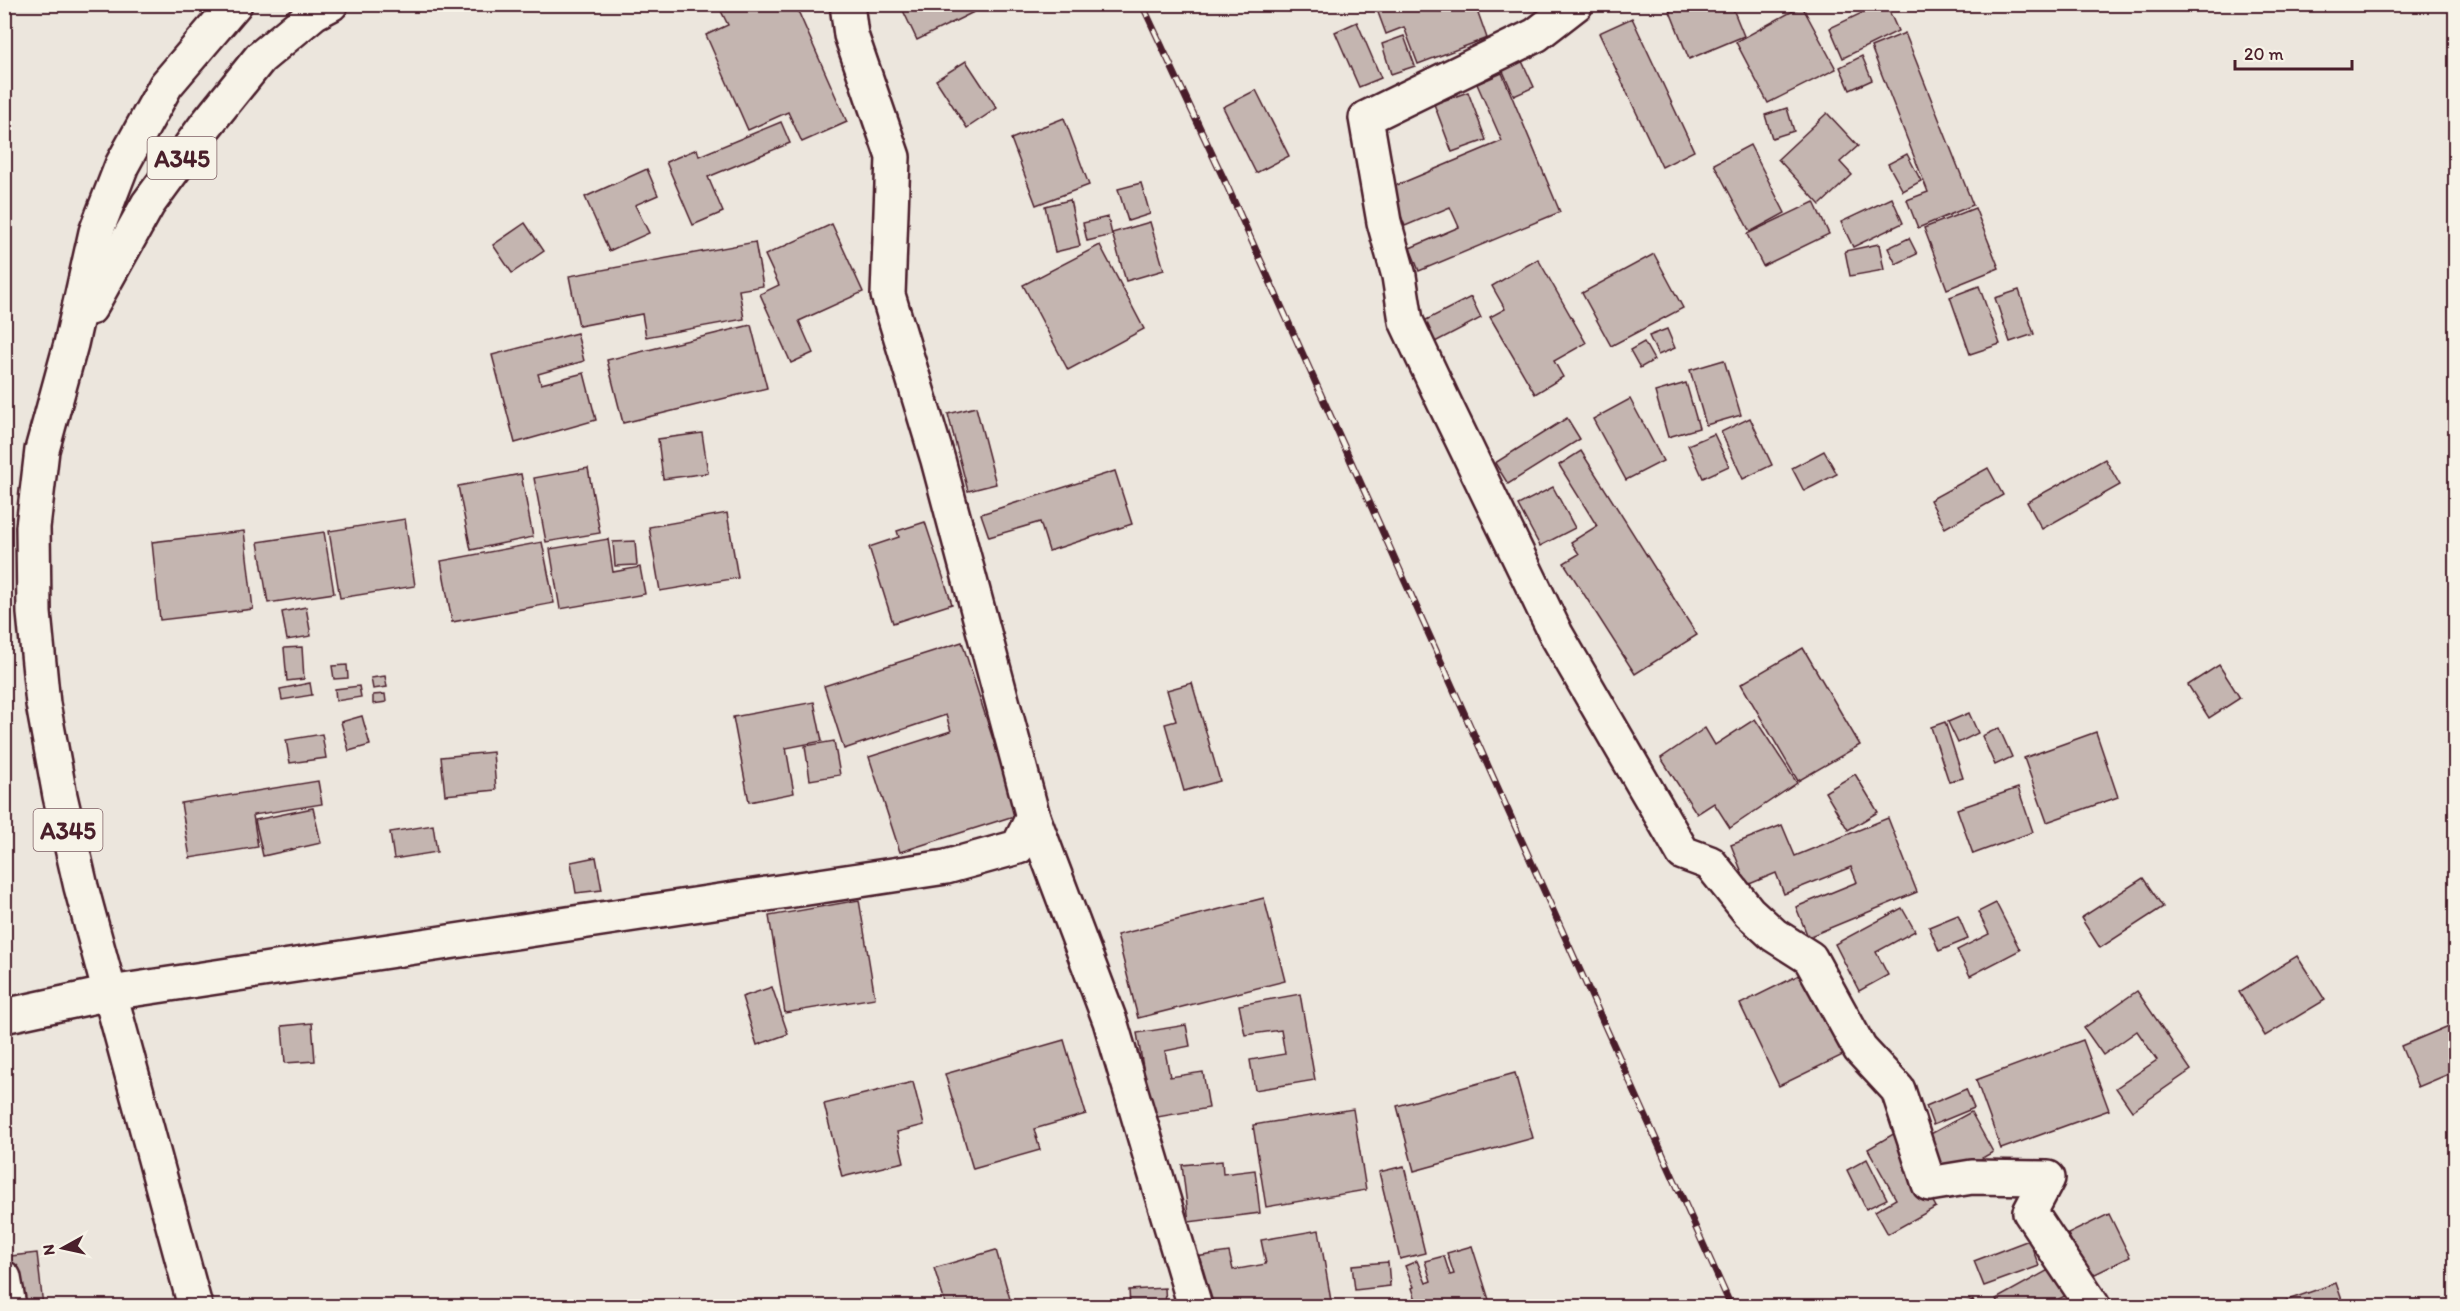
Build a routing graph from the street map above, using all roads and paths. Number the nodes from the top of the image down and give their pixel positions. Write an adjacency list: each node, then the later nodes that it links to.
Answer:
1 (235, 4): 5 (main road, A345)
2 (331, 4): 5 (main road, A345)
3 (847, 4): 6 (main road)
4 (1576, 4): 13 (main road)
5 (71, 344): 7 (main road, A345)
6 (1033, 817): 7 (main road); 12 (main road)
7 (110, 993): 8 (main road); 11 (main road, A345)
8 (9, 1013)
9 (4, 1278): 10 (main road)
10 (9, 1306)
11 (195, 1306)
12 (1194, 1306)
13 (2093, 1306)

